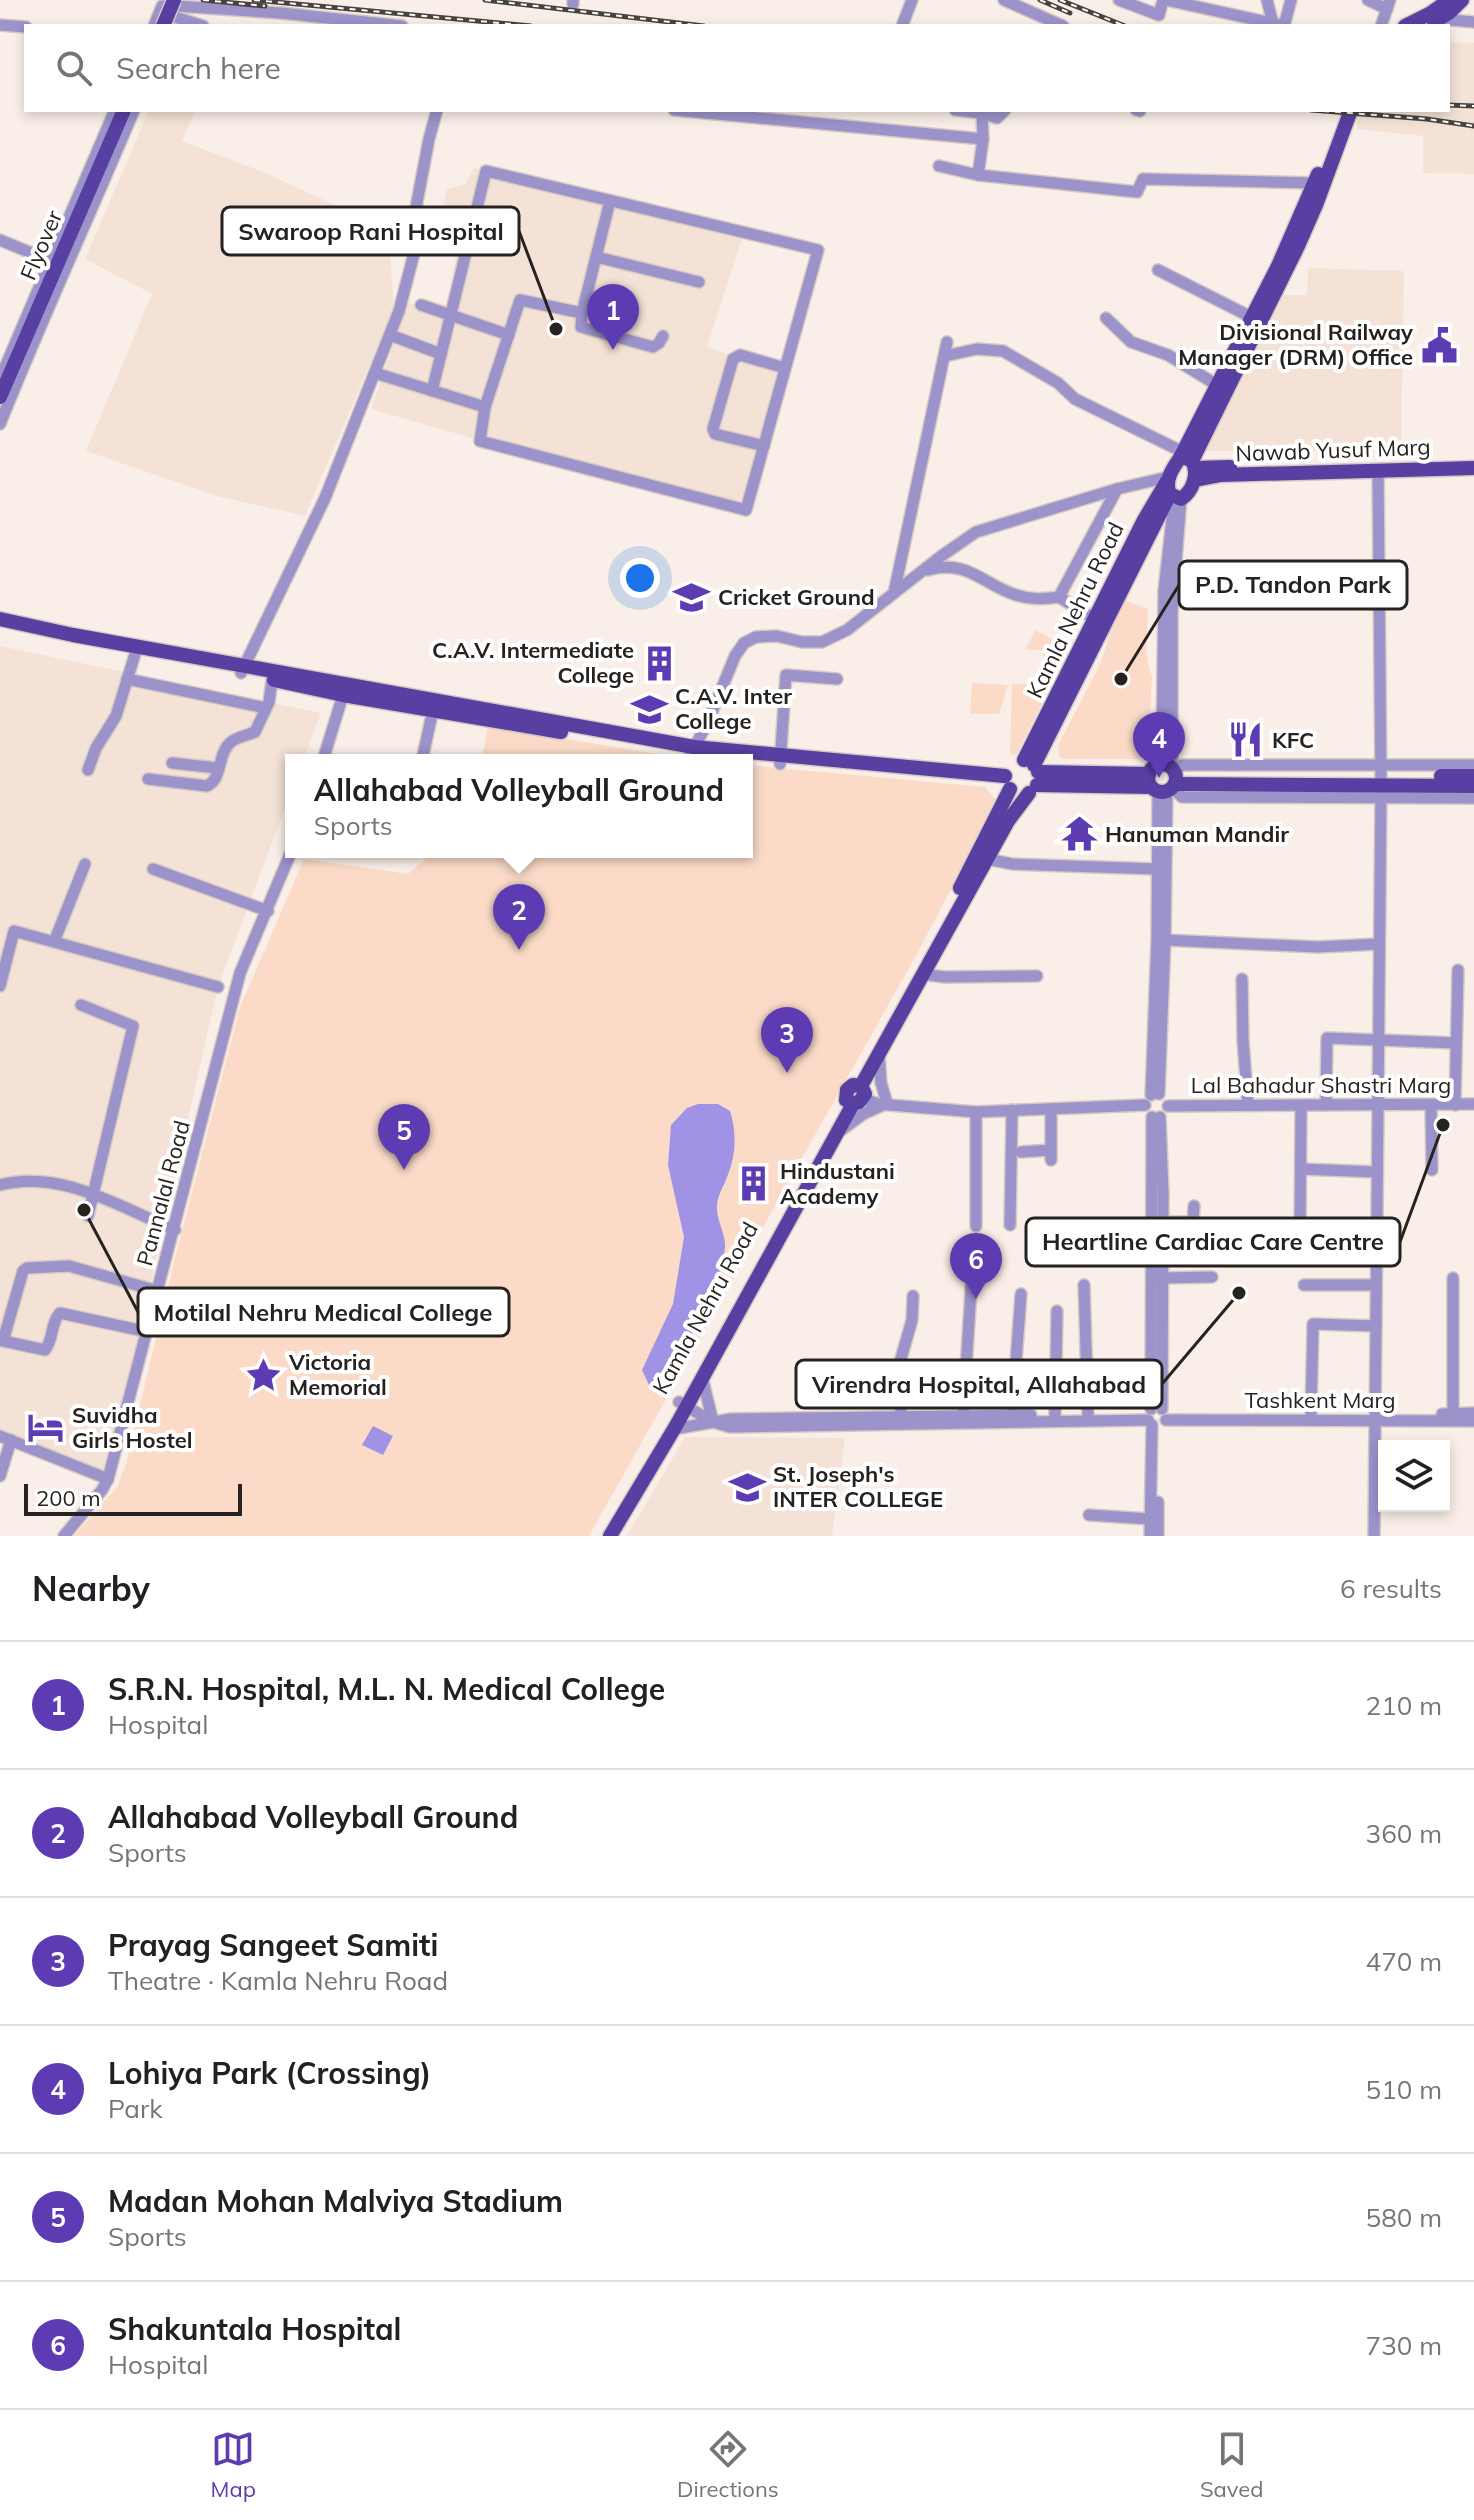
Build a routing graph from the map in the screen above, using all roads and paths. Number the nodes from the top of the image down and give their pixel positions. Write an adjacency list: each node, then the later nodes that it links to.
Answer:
1 (912, 0): 17 (street)
2 (1004, 0): 18 (street)
3 (1119, 0): 4 (street)
4 (1165, 0): 19 (street)
5 (1267, 0): 20 (street)
6 (1291, 0): 21 (street)
7 (1368, 0): 10 (street)
8 (1449, 0): 23 (main road)
9 (1462, 0): 12 (main road)
10 (1388, 4): 22 (street)
11 (172, 12): 14 (street); 15 (street); 16 (street)
12 (1439, 19): 13 (street); 24 (main road)
13 (1474, 22)
14 (155, 24)
15 (199, 24)
16 (383, 24)
17 (903, 24)
18 (1058, 24)
19 (1276, 24)
20 (1280, 24)
21 (1281, 24)
22 (1382, 24)
23 (1409, 24)
24 (1429, 24)
25 (0, 25): 26 (street)
26 (24, 27)
27 (114, 112): 45 (street)
28 (123, 112): 64 (main road, Flyover)
29 (133, 112): 66 (street)
30 (436, 112): 53 (street)
31 (695, 112): 37 (street)
32 (973, 112): 36 (street)
33 (1003, 112): 36 (street)
34 (1340, 112): 40 (main road)
35 (1350, 112): 43 (main road)
36 (982, 113): 37 (street)
37 (983, 139): 39 (street)
38 (939, 166): 39 (street)
39 (978, 175): 40 (street)
40 (1314, 183): 43 (main road)
41 (610, 201): 44 (street); 50 (street); 59 (street)
42 (0, 240): 45 (street)
43 (1294, 243): 51 (main road); 69 (main road)
44 (596, 257): 47 (street); 49 (street)
45 (51, 261): 61 (street)
46 (1158, 270): 51 (street)
47 (699, 282)
48 (421, 305): 50 (street)
49 (582, 313): 54 (street); 55 (street)
50 (450, 316): 54 (street); 57 (street)
51 (1251, 317): 62 (main road)
52 (1106, 318): 62 (street)
53 (390, 335): 57 (street); 60 (street)
54 (509, 335): 65 (street)
55 (663, 336)
56 (947, 342): 58 (street)
57 (441, 354): 63 (street)
58 (945, 356): 69 (street); 75 (street)
59 (785, 368): 67 (street); 67 (street)
60 (375, 373): 63 (street); 81 (street)
61 (0, 379)
62 (1217, 385): 69 (main road)
63 (432, 391): 65 (street)
64 (0, 397)
65 (485, 407): 67 (street)
66 (0, 424)
67 (764, 446)
68 (1474, 460): 69 (main road)
69 (1189, 464): 71 (main road, Nawab Yusuf Marg); 73 (main road); 73 (main road)
70 (1474, 468): 71 (main road, Nawab Yusuf Marg)
71 (1378, 470): 104 (street)
72 (1117, 489): 73 (street); 74 (street); 76 (street)
73 (1172, 490): 78 (main road, Kamla Nehru Road); 100 (main road, Kamla Nehru Road); 103 (street)
74 (920, 573): 75 (street); 76 (street)
75 (894, 593): 88 (street)
76 (1059, 597): 78 (street)
77 (0, 619): 81 (main road)
78 (1095, 619): 100 (main road, Kamla Nehru Road)
79 (0, 627): 80 (main road)
80 (135, 654): 81 (main road); 82 (street)
81 (243, 669): 84 (main road); 88 (main road)
82 (127, 679): 86 (street); 99 (street)
83 (837, 679): 95 (street)
84 (272, 680): 85 (main road); 86 (street)
85 (343, 695): 87 (main road); 89 (street)
86 (266, 708): 98 (street)
87 (433, 710): 88 (main road); 90 (street)
88 (692, 751): 91 (main road); 92 (main road)
89 (325, 754)
90 (423, 754)
91 (710, 754)
92 (721, 754)
93 (753, 757): 95 (main road)
94 (753, 760): 95 (main road)
95 (780, 760): 105 (main road)
96 (172, 763): 98 (street)
97 (1474, 765): 104 (street)
98 (217, 768): 102 (street)
99 (88, 770)
100 (1032, 775): 103 (main road); 105 (main road); 105 (main road); 109 (main road, Kamla Nehru Road)
101 (1474, 776): 104 (main road)
102 (148, 779)
103 (1166, 780): 104 (main road); 104 (street); 112 (street); 114 (street)
104 (1381, 782): 106 (main road); 107 (street); 116 (street)
105 (1007, 783): 127 (main road, Kamla Nehru Road)
106 (1474, 786)
107 (1474, 798)
108 (289, 858): 113 (street, Pannalal Road)
109 (987, 859): 112 (street); 118 (main road, Kamla Nehru Road)
110 (85, 864): 115 (street)
111 (153, 869): 113 (street)
112 (1157, 869): 128 (street)
113 (268, 911): 154 (street, Pannalal Road)
114 (1165, 940): 116 (street); 128 (street)
115 (54, 942): 121 (street); 122 (street)
116 (1379, 944): 124 (street)
117 (1458, 970): 125 (street)
118 (922, 974): 119 (street); 126 (main road, Kamla Nehru Road)
119 (1037, 976)
120 (1242, 979): 131 (street)
121 (0, 986)
122 (218, 987)
123 (81, 1005): 148 (street)
124 (1378, 1040): 125 (street); 132 (street); 137 (street)
125 (1456, 1043): 134 (street)
126 (879, 1054): 127 (main road, Kamla Nehru Road); 129 (street)
127 (857, 1094): 129 (street); 142 (main road, Kamla Nehru Road); 172 (main road, Kamla Nehru Road)
128 (1152, 1098): 135 (street); 138 (street); 141 (street)
129 (887, 1103): 140 (street); 142 (street)
130 (1474, 1104): 134 (street, Lal Bahadur Shastri Marg)
131 (1248, 1105): 135 (street, Lal Bahadur Shastri Marg); 136 (street, Lal Bahadur Shastri Marg)
132 (1326, 1105): 136 (street, Lal Bahadur Shastri Marg); 137 (street, Lal Bahadur Shastri Marg)
133 (1431, 1105): 134 (street, Lal Bahadur Shastri Marg); 137 (street, Lal Bahadur Shastri Marg); 145 (street)
134 (1455, 1105)
135 (1168, 1106): 141 (street)
136 (1301, 1106): 144 (street)
137 (1377, 1106): 146 (street)
138 (1051, 1109): 139 (street); 143 (street)
139 (1012, 1110): 140 (street); 152 (street)
140 (976, 1112): 153 (street)
141 (1156, 1117): 151 (street); 181 (street)
142 (836, 1134): 171 (main road, Kamla Nehru Road)
143 (1021, 1152)
144 (1301, 1169): 146 (street); 155 (street)
145 (1432, 1170)
146 (1377, 1172): 156 (street)
147 (0, 1185): 148 (street)
148 (93, 1195): 150 (street); 154 (street)
149 (1194, 1206): 151 (street)
150 (88, 1216)
151 (1163, 1222): 160 (street)
152 (1010, 1225)
153 (976, 1226)
154 (175, 1230): 165 (street, Pannalal Road)
155 (1300, 1234)
156 (1377, 1252): 157 (street); 164 (street)
157 (1302, 1254)
158 (972, 1274): 179 (street)
159 (1212, 1277): 160 (street)
160 (1162, 1278): 181 (street)
161 (1453, 1278): 173 (street)
162 (1084, 1285): 178 (street)
163 (1304, 1285): 164 (street)
164 (1376, 1285): 169 (street)
165 (158, 1291): 170 (street, Pannalal Road); 170 (street)
166 (1021, 1294): 176 (street)
167 (913, 1296): 180 (street)
168 (1057, 1311): 177 (street)
169 (1376, 1326): 175 (street); 182 (street)
170 (148, 1332): 188 (street, Pannalal Road)
171 (702, 1377): 172 (main road, Kamla Nehru Road); 184 (street)
172 (683, 1404): 184 (street, Tashkent Marg); 185 (main road, Kamla Nehru Road); 192 (main road, Kamla Nehru Road)
173 (1453, 1413): 174 (street, Tashkent Marg); 182 (street, Tashkent Marg)
174 (1474, 1413)
175 (1311, 1414): 181 (street, Tashkent Marg); 182 (street, Tashkent Marg)
176 (1012, 1415): 177 (street, Tashkent Marg); 179 (street, Tashkent Marg)
177 (1055, 1415): 178 (street, Tashkent Marg)
178 (1088, 1415): 181 (street, Tashkent Marg)
179 (963, 1416): 180 (street, Tashkent Marg)
180 (901, 1417): 184 (street, Tashkent Marg)
181 (1156, 1417): 182 (street, Tashkent Marg); 184 (street, Tashkent Marg); 190 (street); 195 (street)
182 (1375, 1417): 183 (street, Tashkent Marg); 196 (street)
183 (1474, 1421)
184 (713, 1422): 185 (street)
185 (674, 1429): 193 (main road, Kamla Nehru Road)
186 (6, 1438): 187 (street); 188 (street)
187 (0, 1476)
188 (108, 1479): 191 (street, Pannalal Road)
189 (1089, 1515): 190 (street)
190 (1150, 1519): 194 (street)
191 (64, 1536)
192 (601, 1536)
193 (610, 1536)
194 (1150, 1536)
195 (1158, 1536)
196 (1374, 1536)

